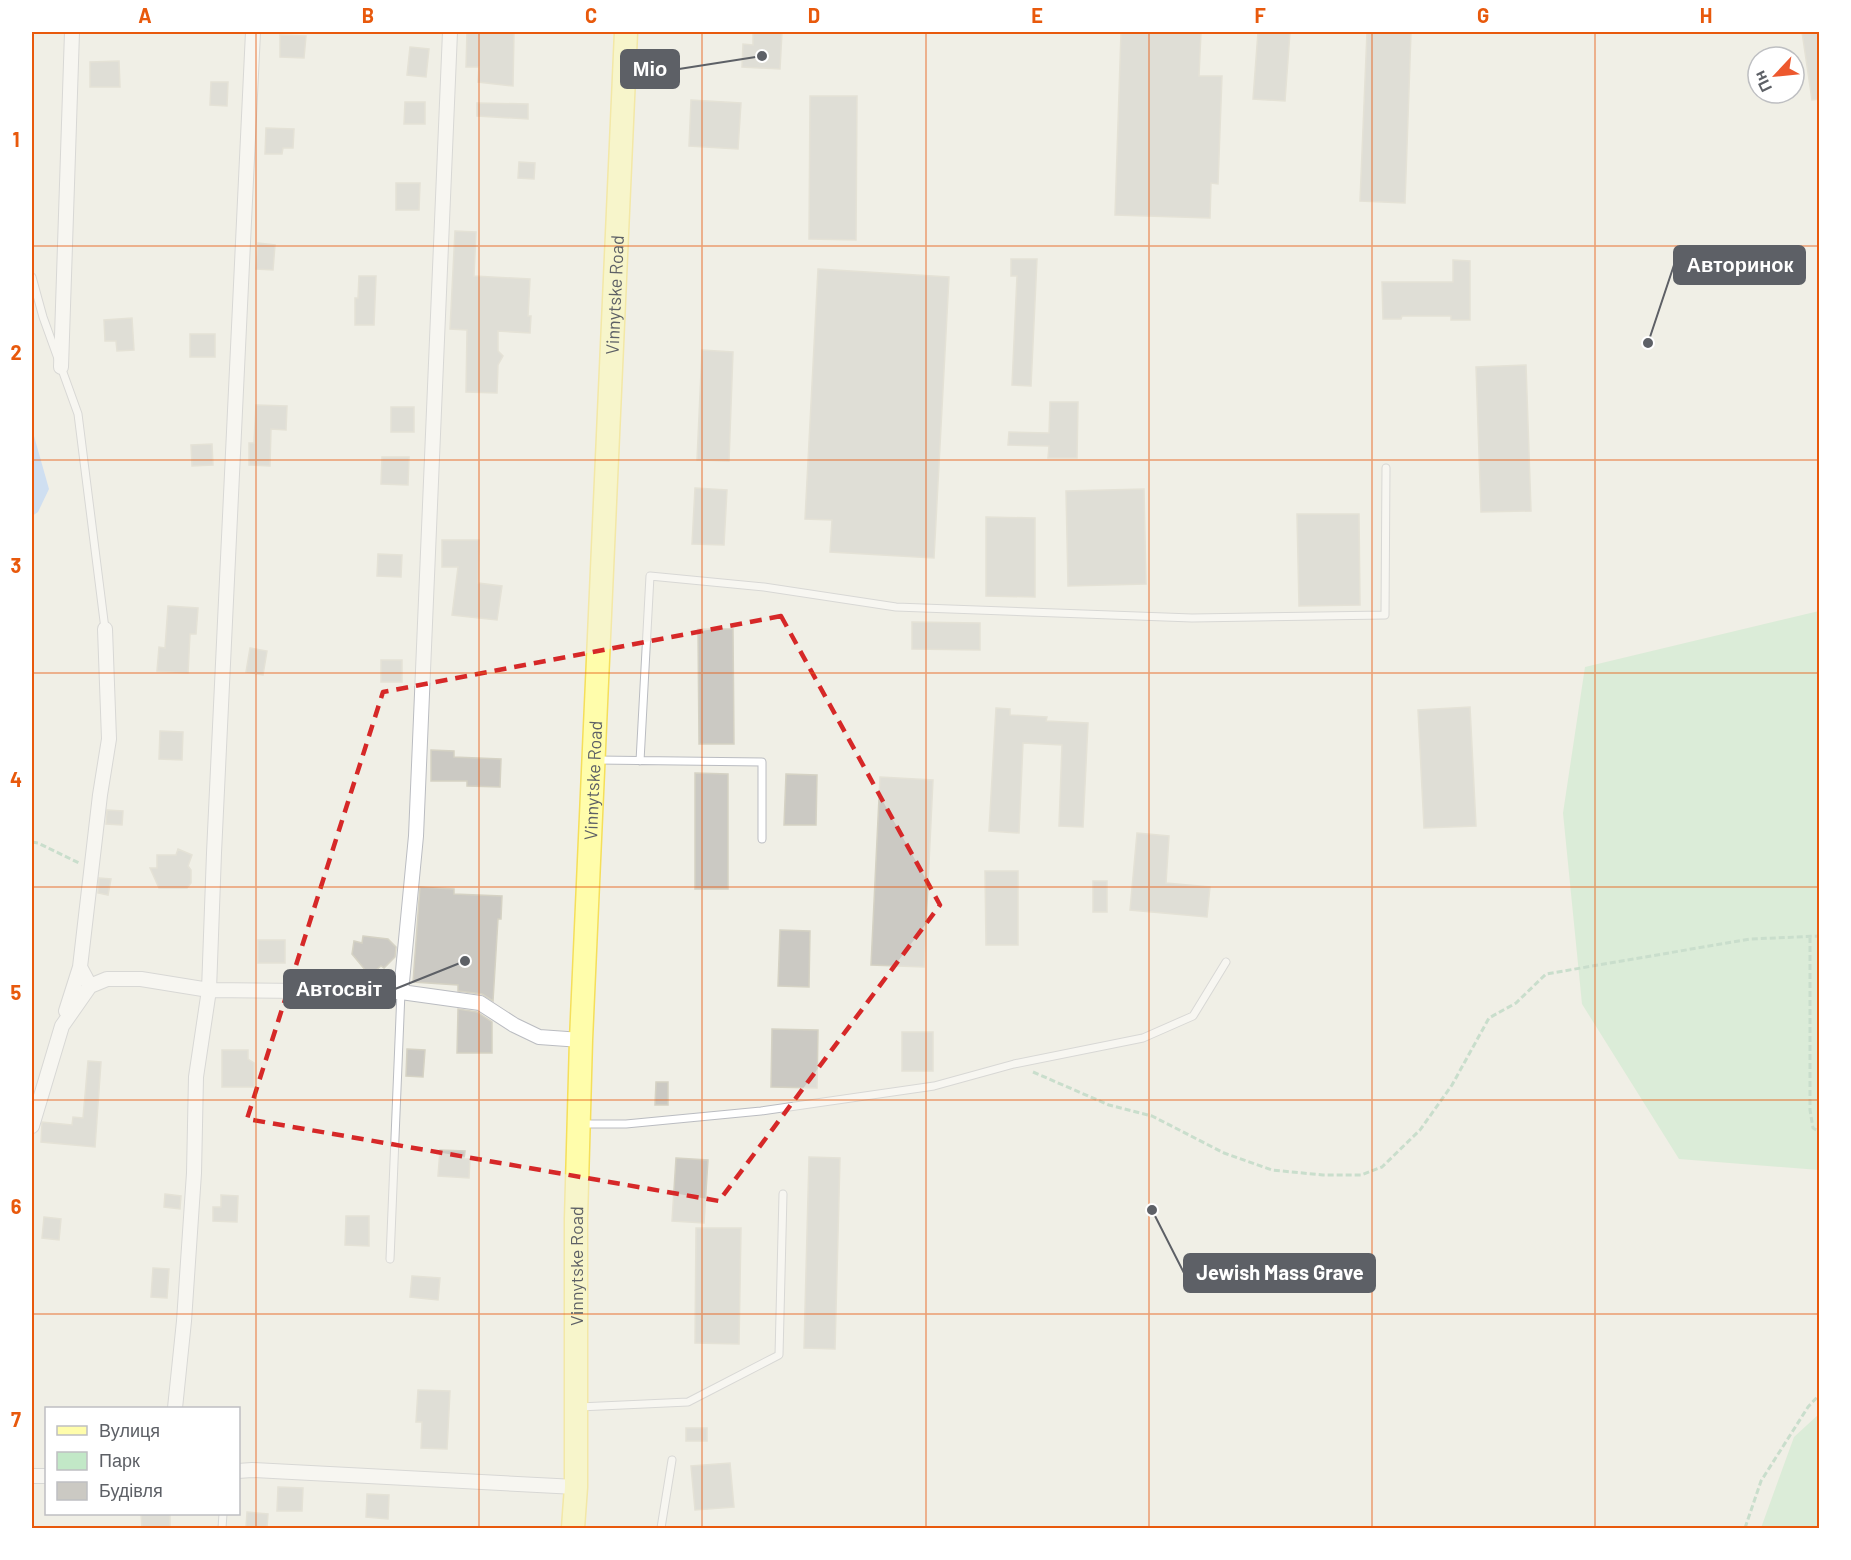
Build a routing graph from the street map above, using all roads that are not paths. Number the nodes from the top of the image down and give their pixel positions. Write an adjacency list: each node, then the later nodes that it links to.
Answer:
1 (72, 32): 6 (street)
2 (253, 32): 15 (street)
3 (450, 32): 16 (street)
4 (626, 32): 9 (main road, Vinnytske Road)
5 (32, 277): 6 (lane)
6 (61, 367): 8 (lane)
7 (1386, 468): 10 (lane)
8 (105, 629): 13 (street)
9 (594, 760): 10 (lane); 18 (main road, Vinnytske Road)
10 (640, 761): 11 (lane)
11 (762, 838)
12 (1226, 962): 19 (lane)
13 (80, 967): 14 (street); 17 (street)
14 (90, 986): 15 (street); 17 (street)
15 (209, 990): 16 (street); 23 (street)
16 (401, 992): 18 (street); 22 (lane)
17 (62, 1026): 20 (street)
18 (580, 1040): 19 (main road, Vinnytske Road)
19 (578, 1124): 24 (main road, Vinnytske Road)
20 (32, 1125)
21 (783, 1194): 24 (lane)
22 (390, 1259)
23 (175, 1407)
24 (576, 1407): 27 (main road, Vinnytske Road)
25 (672, 1460): 29 (lane)
26 (240, 1471): 27 (street)
27 (576, 1487): 28 (main road, Vinnytske Road)
28 (573, 1528)
29 (661, 1528)

